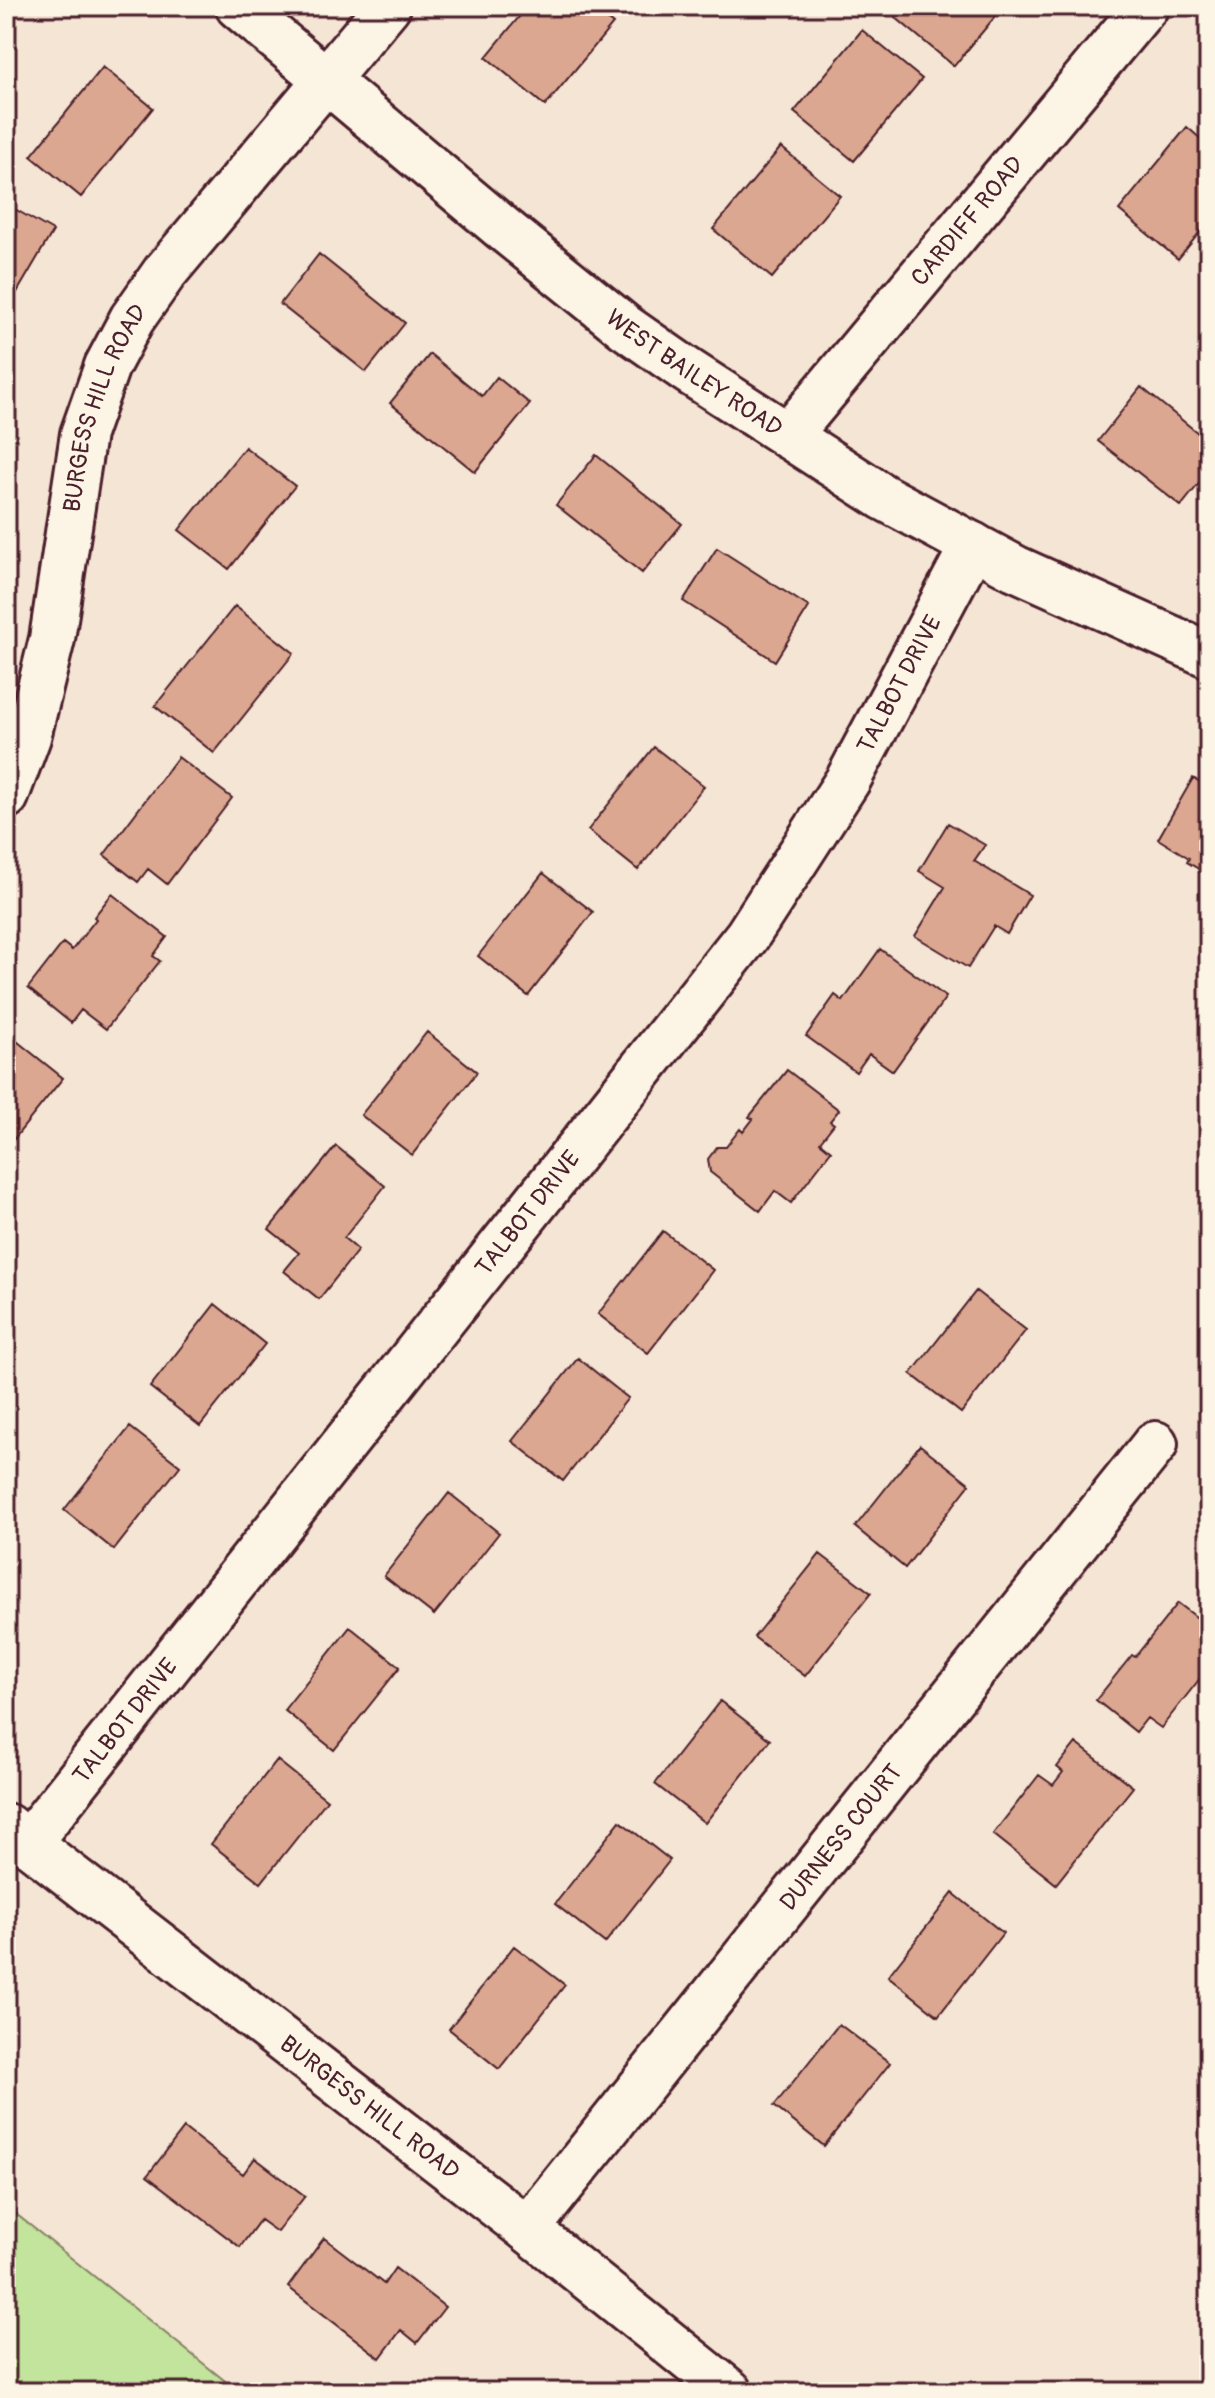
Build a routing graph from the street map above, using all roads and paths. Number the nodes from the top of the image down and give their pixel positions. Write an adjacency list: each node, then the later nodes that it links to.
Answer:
1 (238, 6): 4 (street, WEST BAILEY ROAD)
2 (388, 6): 4 (street, BURGESS HILL ROAD)
3 (1146, 6): 5 (street, CARDIFF ROAD)
4 (326, 80): 5 (street, WEST BAILEY ROAD); 8 (street, BURGESS HILL ROAD)
5 (788, 436): 6 (street, WEST BAILEY ROAD)
6 (973, 545): 7 (street, WEST BAILEY ROAD); 10 (street, TALBOT DRIVE)
7 (1209, 655)
8 (6, 796)
9 (1155, 1444): 11 (street, DURNESS COURT)
10 (17, 1834): 11 (street, BURGESS HILL ROAD)
11 (527, 2229): 12 (street, BURGESS HILL ROAD)
12 (730, 2392)

